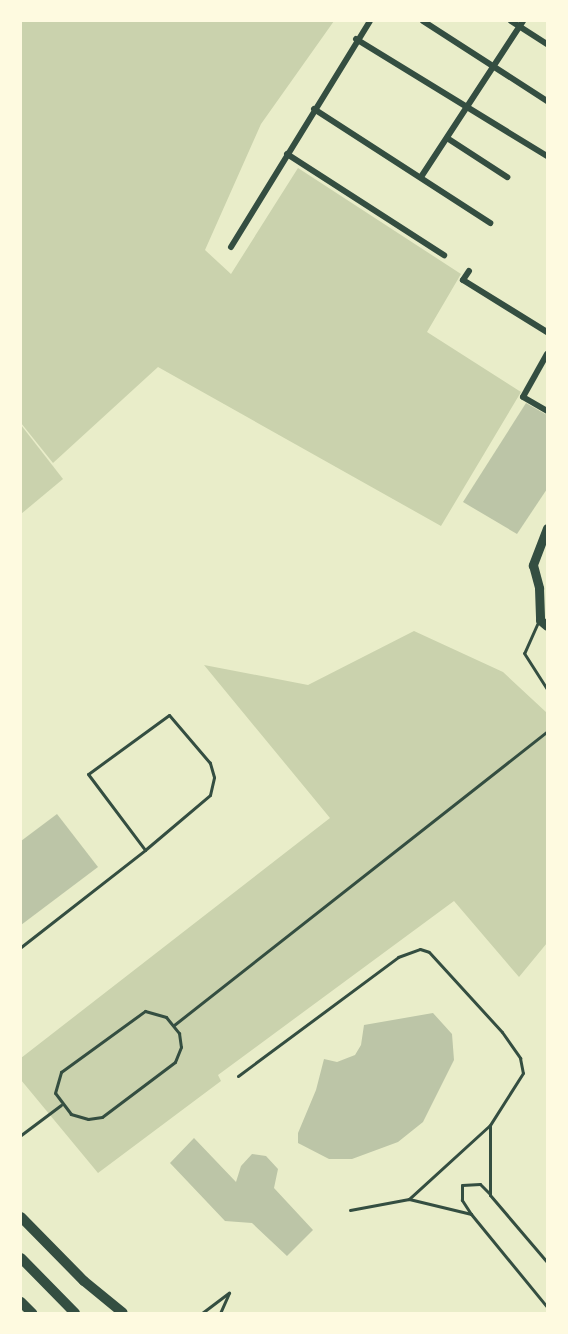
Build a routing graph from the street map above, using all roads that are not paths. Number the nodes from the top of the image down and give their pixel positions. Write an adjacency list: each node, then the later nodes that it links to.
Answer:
1 (370, 21): 5 (street)
2 (423, 21): 7 (street)
3 (512, 21): 4 (street)
4 (522, 24): 6 (street); 7 (street)
5 (356, 39): 9 (street); 10 (street)
6 (547, 44)
7 (495, 67): 8 (street); 9 (street)
8 (547, 101)
9 (469, 105): 11 (street); 13 (street)
10 (314, 110): 12 (street); 14 (street)
11 (447, 138): 14 (street); 15 (street)
12 (287, 154): 17 (street); 18 (street)
13 (547, 156)
14 (421, 177): 16 (street)
15 (507, 177)
16 (490, 223)
17 (231, 247)
18 (444, 255)
19 (469, 271): 20 (street)
20 (547, 332)
21 (547, 354): 22 (street)
22 (547, 411)
23 (547, 528): 24 (main road)
24 (543, 590): 25 (main road)
25 (540, 619): 26 (main road); 27 (lane)
26 (547, 626)
27 (547, 689)
28 (145, 850): 28 (lane); 29 (lane)
29 (21, 947)
30 (238, 1076): 31 (lane)
31 (490, 1125): 32 (lane); 33 (lane)
32 (490, 1195): 35 (lane); 38 (lane)
33 (410, 1199): 34 (lane); 35 (lane)
34 (350, 1210)
35 (471, 1214): 40 (lane)
36 (21, 1217): 43 (highway)
37 (21, 1258): 42 (highway)
38 (547, 1262)
39 (21, 1302): 41 (highway)
40 (547, 1306)
41 (32, 1313)
42 (75, 1313)
43 (123, 1313)
44 (202, 1313): 45 (lane)
45 (220, 1313)

